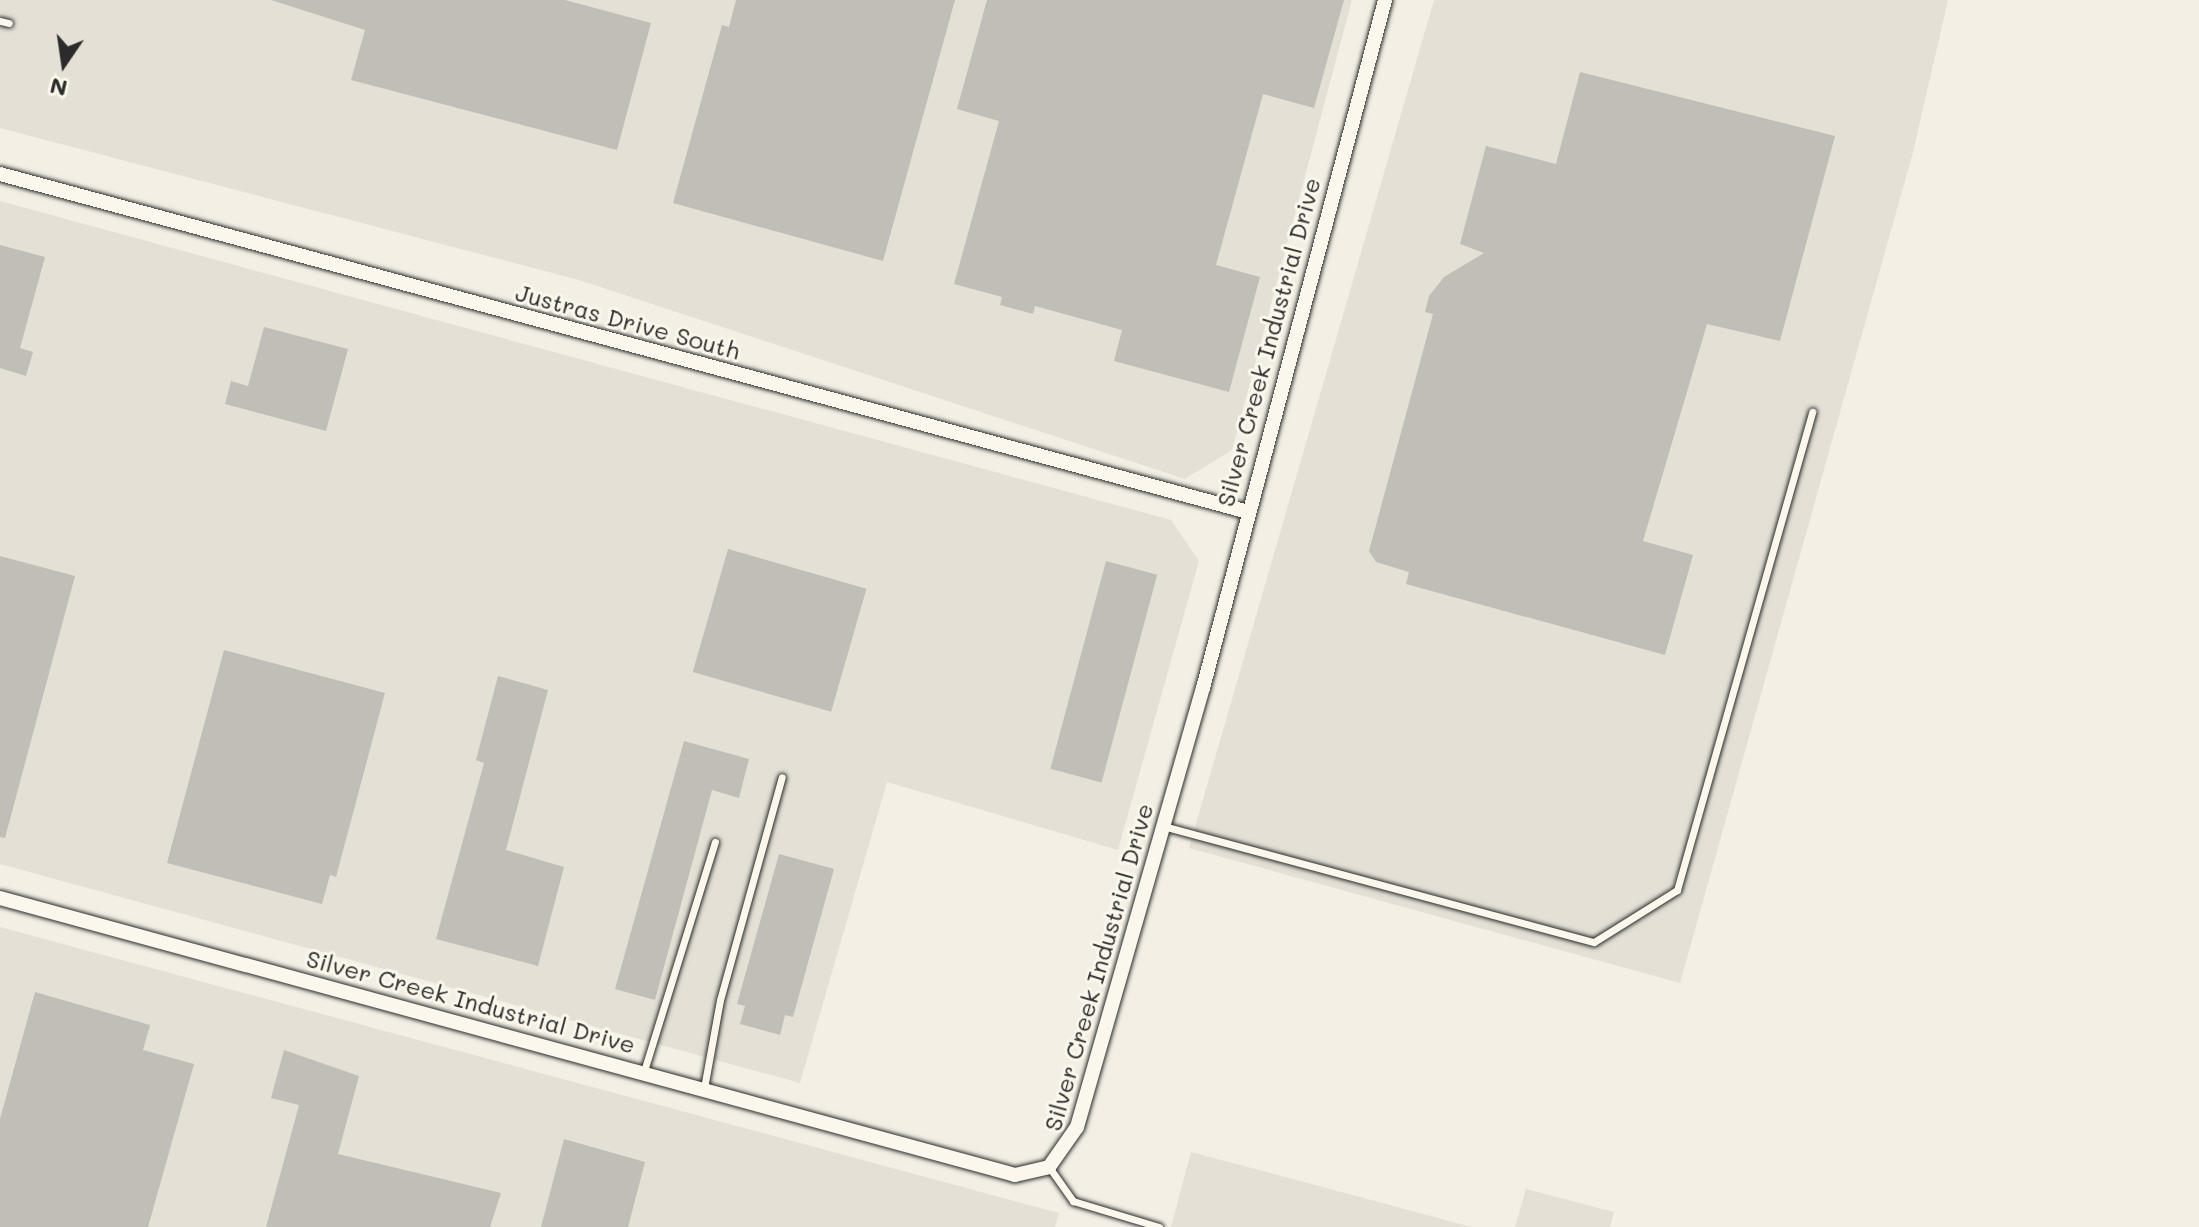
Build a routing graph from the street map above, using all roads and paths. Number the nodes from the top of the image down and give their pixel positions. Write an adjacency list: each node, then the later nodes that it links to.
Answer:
1 (1385, 0): 4 (street, Silver Creek Industrial Drive)
2 (0, 174): 4 (street, Justras Drive South)
3 (1812, 412): 6 (lane)
4 (1245, 511): 6 (street, Silver Creek Industrial Drive)
5 (782, 777): 10 (lane)
6 (1161, 826): 11 (street, Silver Creek Industrial Drive)
7 (715, 842): 9 (lane)
8 (0, 898): 9 (street, Silver Creek Industrial Drive)
9 (644, 1071): 10 (street, Silver Creek Industrial Drive)
10 (704, 1088): 11 (street, Silver Creek Industrial Drive)
11 (1049, 1167): 12 (lane)
12 (1159, 1227)

